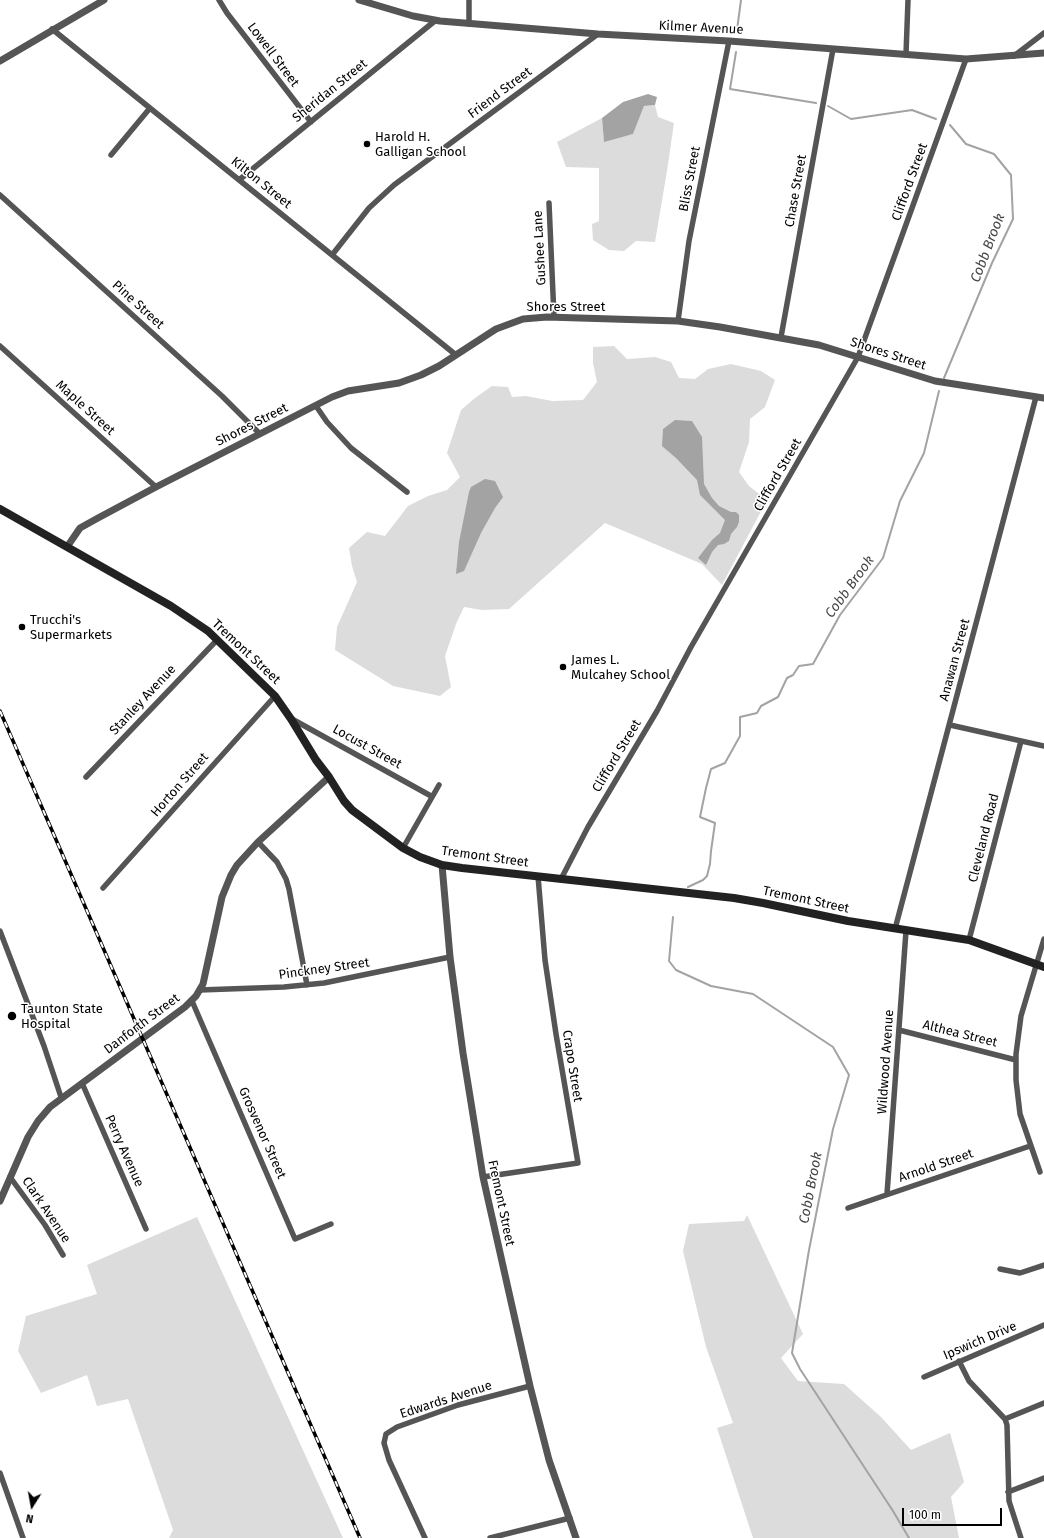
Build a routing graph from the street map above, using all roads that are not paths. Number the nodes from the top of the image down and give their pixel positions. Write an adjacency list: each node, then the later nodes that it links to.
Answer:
1 (104, 0): 8 (street)
2 (219, 0): 19 (street, Lowell Street)
3 (359, 0): 6 (street, Kilmer Avenue)
4 (469, 0): 7 (street)
5 (908, 0): 14 (street)
6 (436, 20): 7 (street, Kilmer Avenue); 19 (street, Sheridan Street)
7 (469, 24): 10 (street, Kilmer Avenue)
8 (52, 29): 17 (street); 18 (street, Kilton Street)
9 (1044, 33): 15 (street)
10 (598, 34): 11 (street, Kilmer Avenue); 24 (street, Friend Street)
11 (729, 41): 12 (street, Kilmer Avenue); 26 (street, Bliss Street)
12 (833, 49): 14 (street, Kilmer Avenue); 27 (street, Chase Street)
13 (1044, 53): 15 (street, Kilmer Avenue)
14 (906, 54): 16 (street, Kilmer Avenue)
15 (1014, 56): 16 (street, Kilmer Avenue)
16 (966, 59): 30 (street, Clifford Street)
17 (0, 61)
18 (150, 108): 20 (street); 21 (street, Kilton Street)
19 (311, 122): 21 (street, Sheridan Street)
20 (111, 155)
21 (239, 180): 24 (street, Kilton Street)
22 (0, 195): 33 (street, Pine Street)
23 (549, 203): 25 (street, Gushee Lane)
24 (332, 255): 29 (street, Kilton Street)
25 (554, 317): 26 (street, Shores Street); 29 (street, Shores Street)
26 (678, 321): 27 (street, Shores Street)
27 (781, 337): 30 (street, Shores Street)
28 (0, 346): 34 (street, Maple Street)
29 (456, 355): 32 (street, Shores Street)
30 (858, 357): 31 (street, Shores Street); 52 (street, Clifford Street)
31 (1040, 398): 41 (street, Anawan Street)
32 (316, 406): 33 (street, Shores Street); 35 (street)
33 (260, 434): 34 (street, Shores Street)
34 (156, 486): 37 (street, Shores Street)
35 (407, 492)
36 (0, 510): 37 (main road, Tremont Street)
37 (67, 547): 38 (main road, Tremont Street)
38 (217, 640): 39 (main road, Tremont Street); 44 (street, Stanley Avenue)
39 (275, 696): 40 (main road, Tremont Street); 53 (street, Horton Street)
40 (291, 719): 45 (main road, Tremont Street); 47 (street, Locust Street)
41 (950, 725): 42 (street); 54 (street, Anawan Street)
42 (1021, 741): 43 (street); 58 (street, Cleveland Road)
43 (1044, 746)
44 (86, 777)
45 (330, 777): 48 (street, Danforth Street); 49 (main road, Tremont Street)
46 (439, 785): 47 (street)
47 (431, 796): 49 (street)
48 (258, 842): 61 (street); 62 (street, Danforth Street)
49 (403, 848): 50 (main road, Tremont Street)
50 (442, 864): 51 (main road, Tremont Street); 59 (street, Fremont Street)
51 (538, 876): 52 (main road, Tremont Street); 71 (street, Crapo Street)
52 (561, 879): 54 (main road, Tremont Street)
53 (103, 888)
54 (895, 929): 56 (main road, Tremont Street)
55 (0, 931): 67 (street)
56 (906, 931): 58 (main road, Tremont Street); 64 (street, Wildwood Avenue)
57 (1044, 939): 60 (street)
58 (969, 940): 60 (main road, Tremont Street)
59 (450, 957): 61 (street, Pinckney Street); 71 (street, Fremont Street)
60 (1041, 966): 65 (street)
61 (306, 985): 62 (street, Pinckney Street)
62 (200, 990): 63 (street, Danforth Street)
63 (192, 1001): 66 (street, Danforth Street); 75 (street, Grosvenor Street)
64 (899, 1030): 65 (street, Althea Street); 72 (street, Wildwood Avenue)
65 (1016, 1060): 68 (street)
66 (82, 1083): 67 (street, Danforth Street); 76 (street, Perry Avenue)
67 (61, 1098): 70 (street, Danforth Street)
68 (1030, 1146): 69 (street); 72 (street, Arnold Street)
69 (1040, 1172)
70 (10, 1177): 73 (street, Danforth Street); 77 (street, Clark Avenue)
71 (483, 1177): 83 (street, Fremont Street)
72 (888, 1194): 74 (street, Arnold Street)
73 (0, 1201)
74 (848, 1208)
75 (331, 1224)
76 (146, 1229)
77 (63, 1255)
78 (1044, 1265): 79 (street)
79 (1000, 1269)
80 (1044, 1325): 81 (street, Ipswich Drive)
81 (959, 1361): 82 (street, Ipswich Drive); 85 (street)
82 (924, 1377)
83 (530, 1386): 89 (street, Fremont Street); 91 (street, Edwards Avenue)
84 (1044, 1403): 85 (street)
85 (1005, 1419): 88 (street)
86 (0, 1473): 90 (street)
87 (1044, 1478): 88 (street)
88 (1008, 1492): 94 (street)
89 (570, 1518): 92 (street); 93 (street, Fremont Street)
90 (23, 1538)
91 (425, 1538)
92 (490, 1538)
93 (576, 1538)
94 (1021, 1538)

